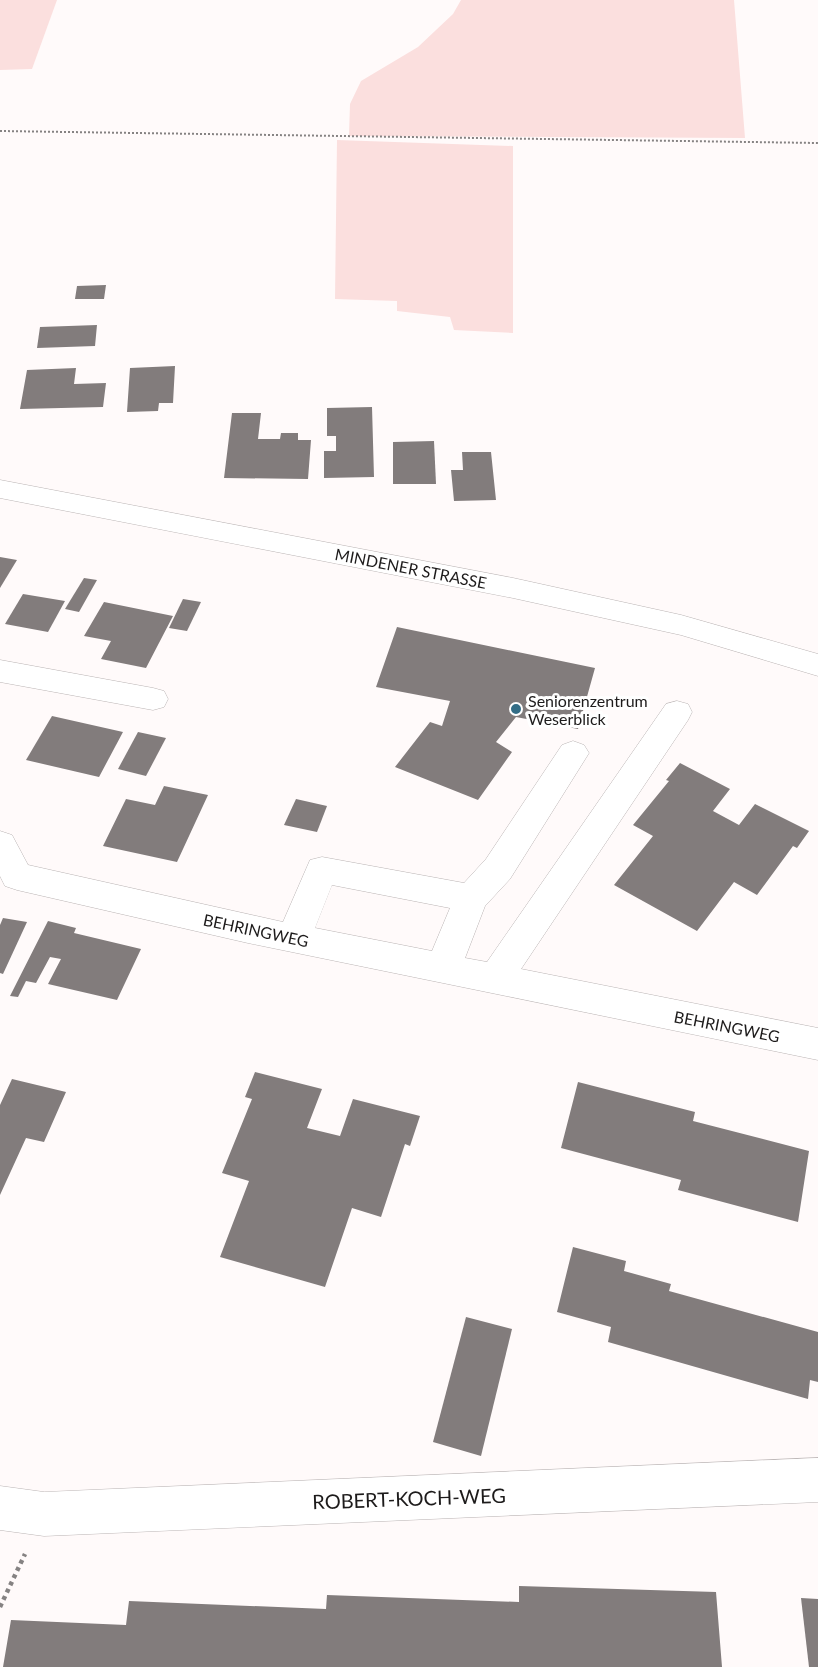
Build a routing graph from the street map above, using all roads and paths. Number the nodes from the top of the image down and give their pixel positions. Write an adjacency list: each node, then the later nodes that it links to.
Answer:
1 (0, 131): 2 (path)
2 (818, 143)
3 (0, 489): 4 (street, MINDENER STRASSE)
4 (818, 665)
5 (3, 677): 6 (street)
6 (153, 699)
7 (676, 712): 14 (street)
8 (573, 753): 11 (street)
9 (0, 844): 10 (street, BEHRINGWEG)
10 (9, 874): 12 (street, BEHRINGWEG)
11 (471, 898): 12 (street); 13 (street)
12 (293, 938): 13 (street, BEHRINGWEG)
13 (443, 969): 14 (street, BEHRINGWEG)
14 (495, 979): 15 (street, BEHRINGWEG)
15 (818, 1044)
16 (818, 1480): 18 (street, ROBERT-KOCH-WEG)
17 (0, 1508): 18 (street, ROBERT-KOCH-WEG)
18 (44, 1514): 19 (path)
19 (0, 1607)

